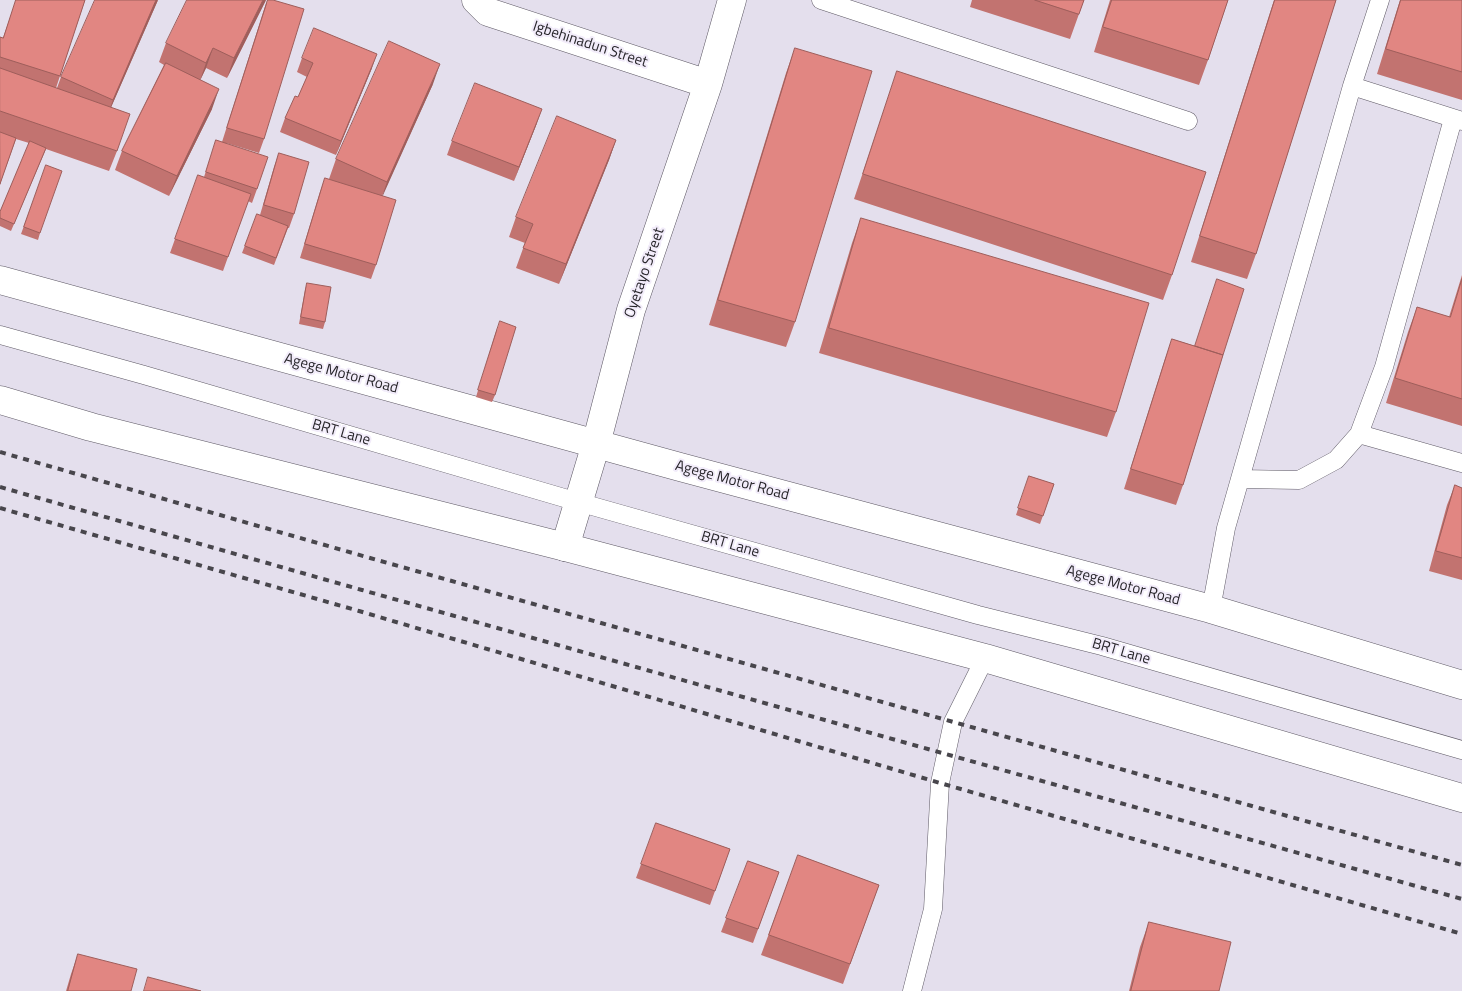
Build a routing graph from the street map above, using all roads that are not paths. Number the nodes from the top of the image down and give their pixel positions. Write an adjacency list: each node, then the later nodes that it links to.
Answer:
1 (476, 0): 5 (main road, Igbehinadun Street)
2 (732, 0): 5 (main road, Oyetayo Street)
3 (821, 0): 8 (lane)
4 (1380, 0): 6 (lane)
5 (708, 84): 13 (main road, Oyetayo Street)
6 (1352, 86): 7 (lane); 15 (lane)
7 (1458, 120): 12 (lane)
8 (1188, 121)
9 (0, 280): 13 (main road, Agege Motor Road)
10 (0, 335): 16 (lane, BRT Lane)
11 (0, 400): 17 (main road)
12 (1359, 434): 14 (lane); 15 (lane)
13 (596, 444): 16 (main road, Oyetayo Street); 18 (main road, Agege Motor Road)
14 (1462, 463)
15 (1240, 479): 18 (lane)
16 (578, 502): 17 (main road, Oyetayo Street); 21 (lane, BRT Lane)
17 (564, 547): 19 (main road)
18 (1211, 610): 20 (main road, Agege Motor Road)
19 (986, 658): 22 (main road); 23 (lane)
20 (1462, 685)
21 (1462, 750)
22 (1462, 798)
23 (912, 991)

